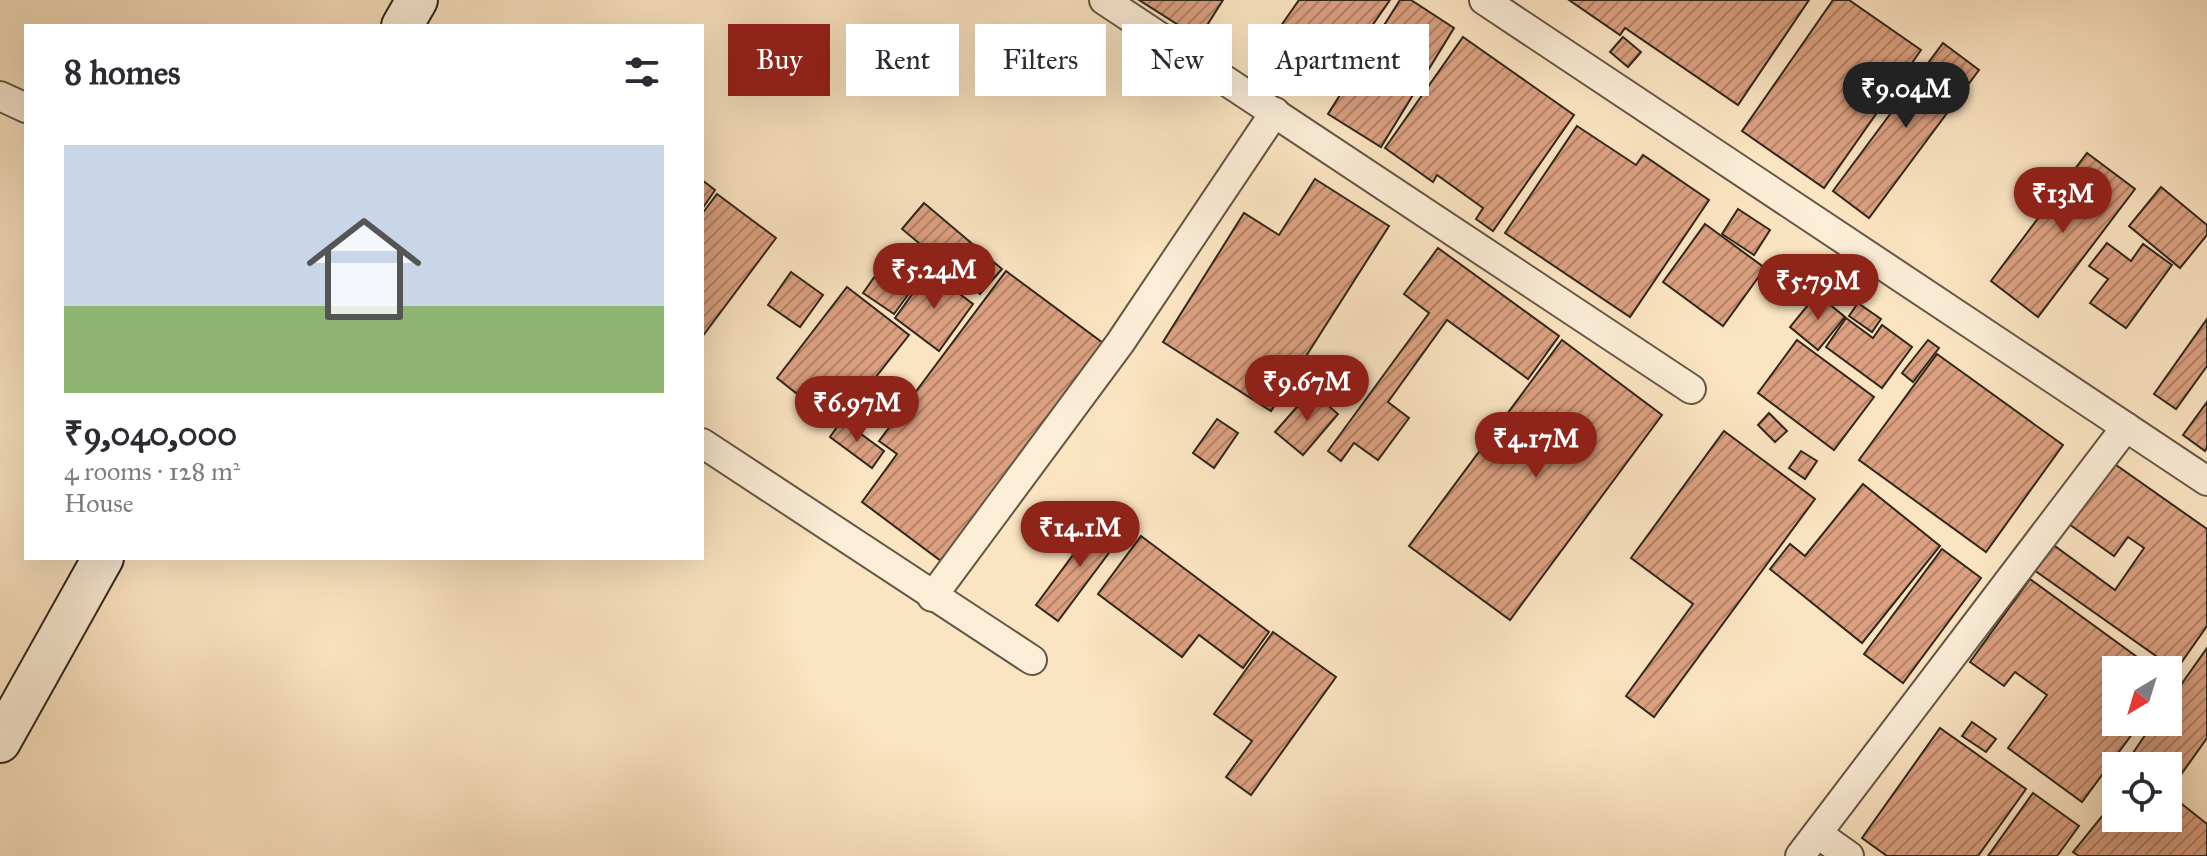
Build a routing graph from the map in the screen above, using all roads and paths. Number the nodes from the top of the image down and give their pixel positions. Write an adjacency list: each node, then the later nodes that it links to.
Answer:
1 (417, 0): 4 (main road)
2 (1104, 0): 7 (street)
3 (1484, 0): 9 (street)
4 (403, 24)
5 (0, 96): 6 (street)
6 (24, 107)
7 (1275, 112): 8 (street); 13 (street)
8 (1691, 389)
9 (2126, 427): 11 (street); 17 (street)
10 (704, 444): 13 (street)
11 (2207, 481)
12 (102, 560): 15 (main road)
13 (932, 597): 14 (street)
14 (1032, 660)
15 (12, 693): 16 (main road)
16 (0, 742)
17 (1818, 834): 18 (street); 19 (street)
18 (1800, 856)
19 (1849, 856)

